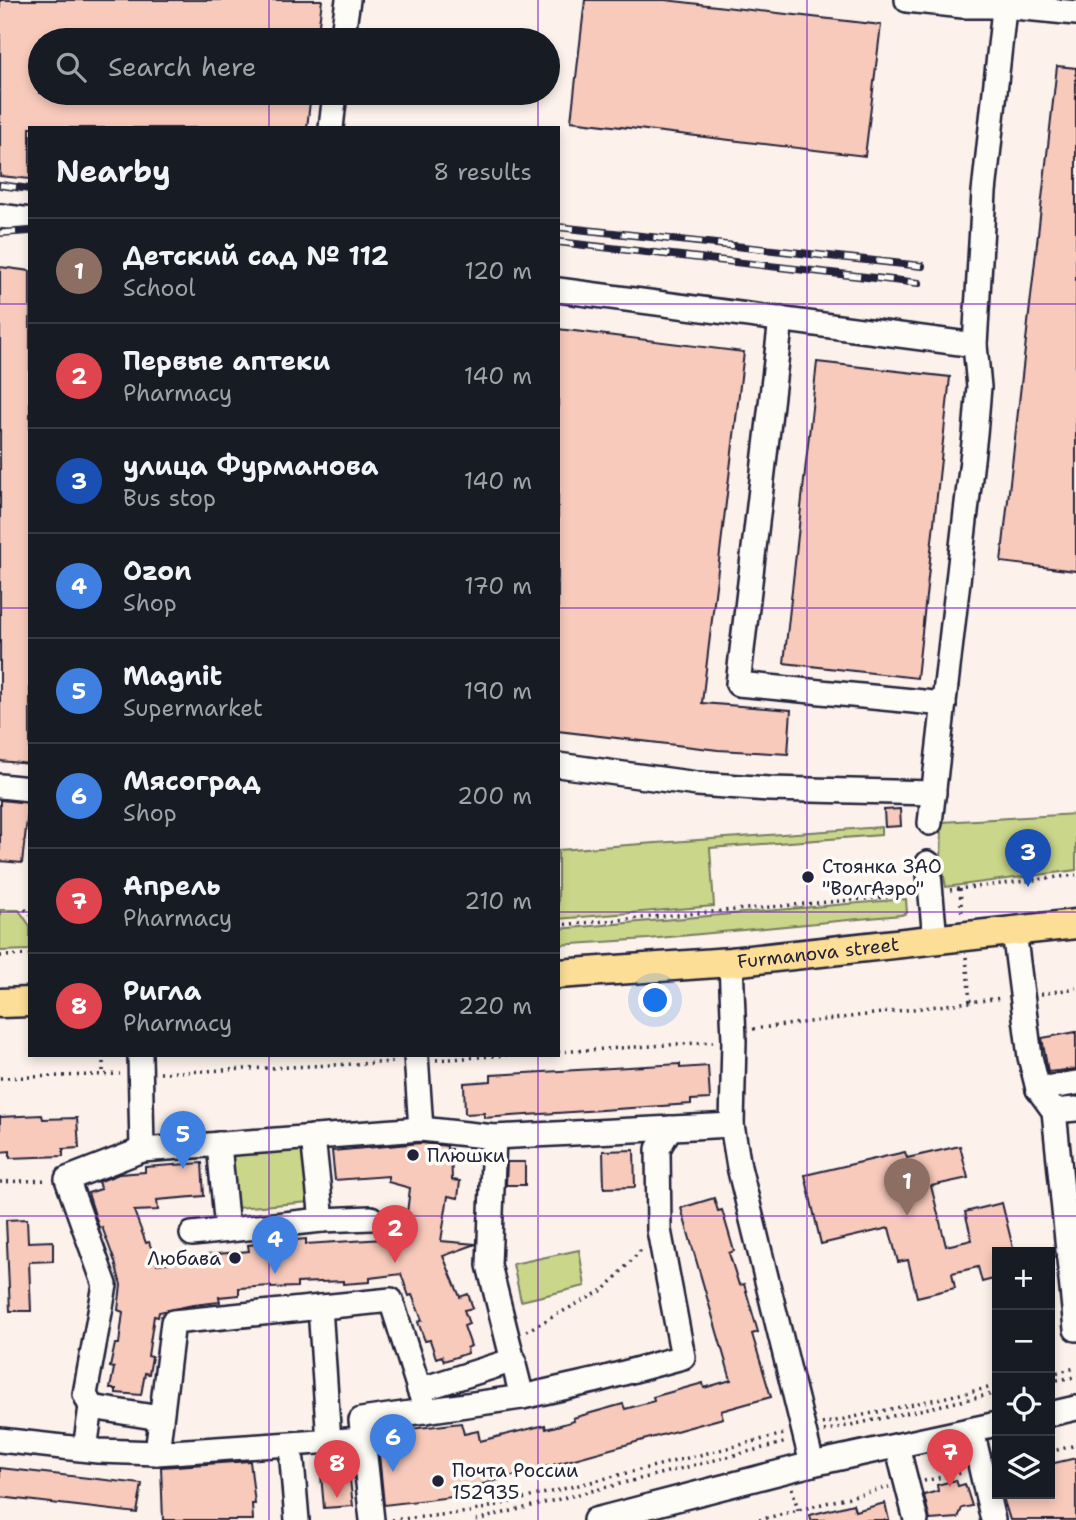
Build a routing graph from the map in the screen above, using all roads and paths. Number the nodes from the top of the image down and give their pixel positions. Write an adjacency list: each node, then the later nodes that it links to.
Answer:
1 (348, 0): 5 (street)
2 (907, 0): 3 (street)
3 (1004, 3): 4 (street); 12 (street)
4 (1076, 13)
5 (344, 28)
6 (334, 105): 7 (street)
7 (331, 126)
8 (0, 216): 9 (street)
9 (28, 220)
10 (560, 290): 11 (street)
11 (781, 319): 12 (street); 13 (street)
12 (975, 345): 13 (street)
13 (944, 704): 17 (street)
14 (560, 765): 17 (street)
15 (0, 786): 16 (street)
16 (28, 789)
17 (934, 793): 18 (street)
18 (930, 823)
19 (928, 863): 21 (street)
20 (1076, 874): 21 (path)
21 (931, 893): 24 (path); 27 (street)
22 (26, 909): 23 (path)
23 (28, 912)
24 (560, 925)
25 (1076, 925): 26 (main road, Furmanova street)
26 (1014, 931): 27 (main road, Furmanova street); 33 (street)
27 (935, 939): 30 (main road, Furmanova street)
28 (28, 955): 29 (path)
29 (0, 956)
30 (731, 962): 31 (main road, Furmanova street); 36 (street)
31 (560, 974)
32 (1076, 988): 33 (path)
33 (1022, 996): 36 (path); 45 (street)
34 (28, 1002): 35 (main road)
35 (0, 1003)
36 (734, 1040): 37 (path); 47 (street)
37 (560, 1052)
38 (103, 1057): 42 (path)
39 (446, 1057): 40 (path)
40 (416, 1058): 41 (path); 49 (street)
41 (141, 1064): 42 (path); 53 (street)
42 (103, 1075): 43 (path)
43 (0, 1078)
44 (1076, 1083): 45 (street)
45 (1038, 1089): 46 (street)
46 (1065, 1110): 62 (street)
47 (733, 1125): 48 (street); 78 (street)
48 (670, 1128): 51 (street); 59 (street)
49 (421, 1129): 50 (street); 51 (street)
50 (313, 1137): 52 (street); 57 (street)
51 (494, 1137): 63 (street)
52 (219, 1144): 53 (street); 58 (street)
53 (142, 1150): 54 (street)
54 (66, 1179): 55 (path); 72 (street)
55 (0, 1182)
56 (371, 1218): 57 (street)
57 (322, 1220): 58 (street)
58 (228, 1230): 60 (street)
59 (659, 1230): 63 (path); 70 (street)
60 (191, 1234)
61 (320, 1307): 71 (street); 75 (street); 81 (street)
62 (1076, 1329)
63 (512, 1350): 70 (street); 71 (street)
64 (1076, 1368): 65 (path)
65 (1054, 1373)
66 (1076, 1377): 67 (path)
67 (1055, 1380)
68 (992, 1387): 78 (path)
69 (992, 1394): 78 (path)
70 (522, 1397): 71 (street)
71 (423, 1400): 79 (street)
72 (90, 1407): 75 (street); 84 (street)
73 (1076, 1408): 74 (street)
74 (1055, 1413)
75 (160, 1418): 86 (street)
76 (992, 1425): 77 (street)
77 (972, 1430): 83 (street); 89 (street)
78 (804, 1433): 88 (street); 91 (path); 95 (path)
79 (363, 1439): 81 (street); 93 (street)
80 (0, 1440): 84 (street)
81 (329, 1442): 86 (street)
82 (1076, 1445): 85 (path)
83 (897, 1446): 88 (street); 90 (street)
84 (85, 1450): 86 (street)
85 (1055, 1451)
86 (158, 1453)
87 (292, 1461): 92 (street)
88 (812, 1464): 96 (street)
89 (980, 1469): 90 (path); 99 (street)
90 (906, 1483): 97 (path); 98 (street)
91 (410, 1519): 94 (path)
92 (296, 1520)
93 (372, 1520)
94 (389, 1520)
95 (477, 1520)
96 (595, 1520)
97 (759, 1520)
98 (916, 1520)
99 (993, 1520)

